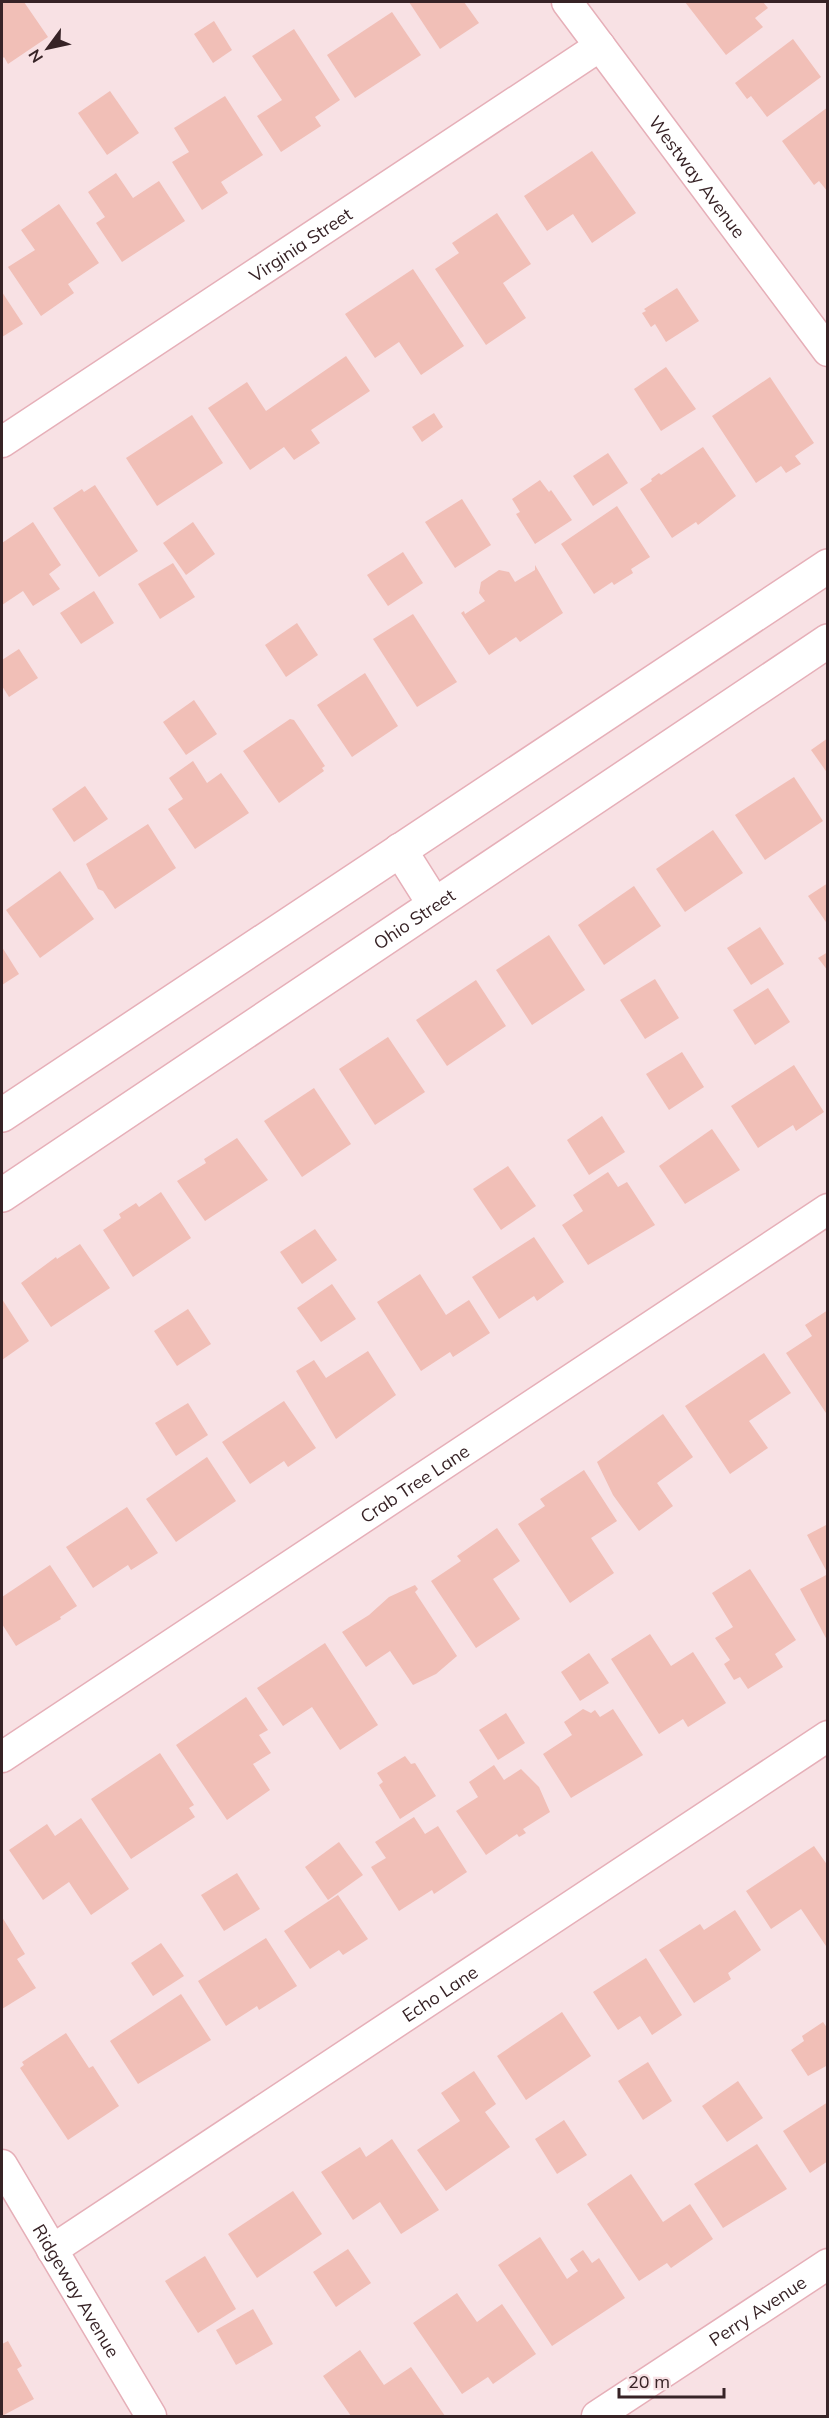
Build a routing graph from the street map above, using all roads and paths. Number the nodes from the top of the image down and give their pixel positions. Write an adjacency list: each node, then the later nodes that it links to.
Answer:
1 (567, 2): 2 (street, Westway Avenue)
2 (600, 46): 3 (street, Westway Avenue); 4 (street, Virginia Street)
3 (828, 351)
4 (2, 442)
5 (828, 566): 7 (street)
6 (828, 640): 8 (street, Ohio Street)
7 (400, 850): 8 (street); 9 (street)
8 (434, 904): 10 (street, Ohio Street)
9 (2, 1115)
10 (3, 1191)
11 (828, 1209): 13 (street, Crab Tree Lane)
12 (828, 1736): 15 (street, Echo Lane)
13 (2, 1757)
14 (2, 2165): 15 (street, Ridgeway Avenue)
15 (52, 2250): 17 (street, Ridgeway Avenue)
16 (828, 2264): 18 (street, Perry Avenue)
17 (151, 2416)
18 (597, 2416)

